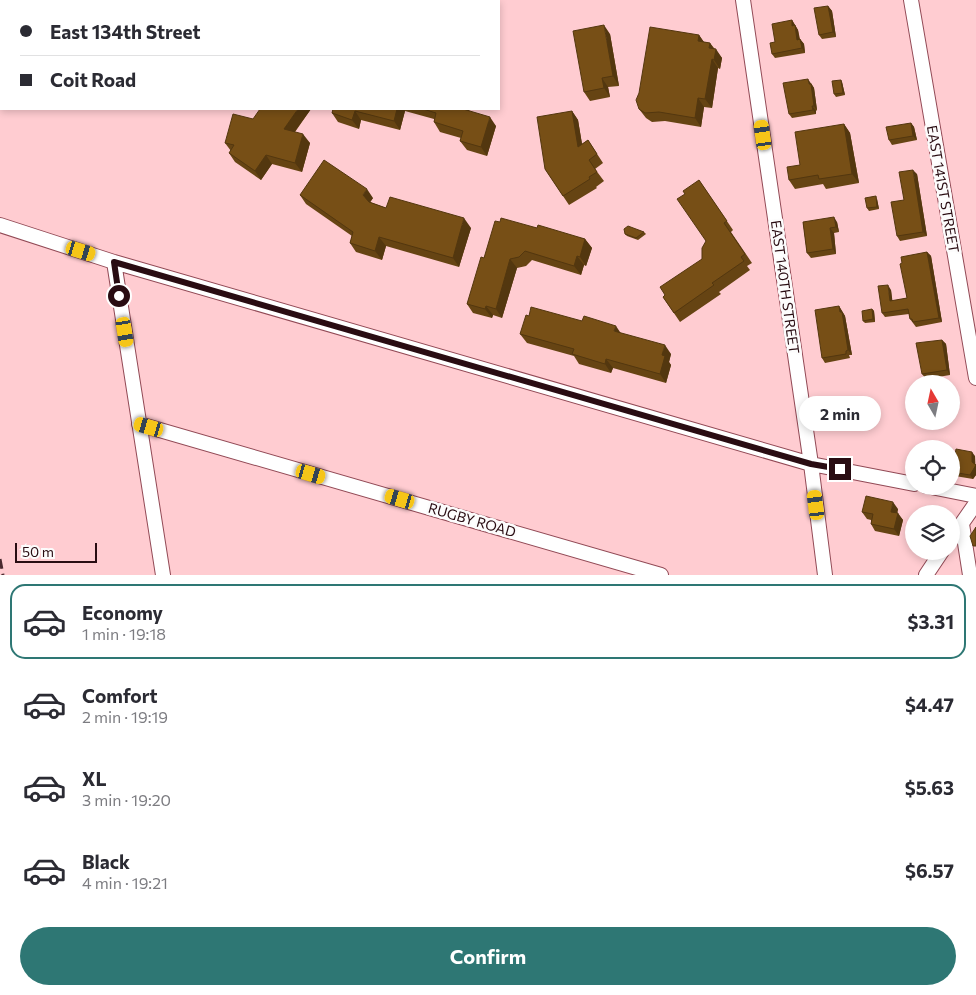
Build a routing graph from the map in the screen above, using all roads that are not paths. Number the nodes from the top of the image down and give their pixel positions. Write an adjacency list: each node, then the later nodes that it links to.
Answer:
1 (743, 0): 7 (street, EAST 140TH STREET)
2 (911, 0): 5 (street, EAST 141ST STREET)
3 (0, 225): 4 (street)
4 (114, 262): 6 (street); 7 (street)
5 (976, 378)
6 (139, 424): 15 (street); 16 (street, RUGBY ROAD)
7 (811, 464): 8 (street); 17 (street, EAST 140TH STREET)
8 (905, 482)
9 (960, 493): 10 (street)
10 (976, 496)
11 (976, 502): 12 (street)
12 (962, 524): 13 (street); 19 (street)
13 (960, 527)
14 (936, 560): 18 (street)
15 (164, 575)
16 (661, 575)
17 (825, 575)
18 (926, 575)
19 (970, 575)

